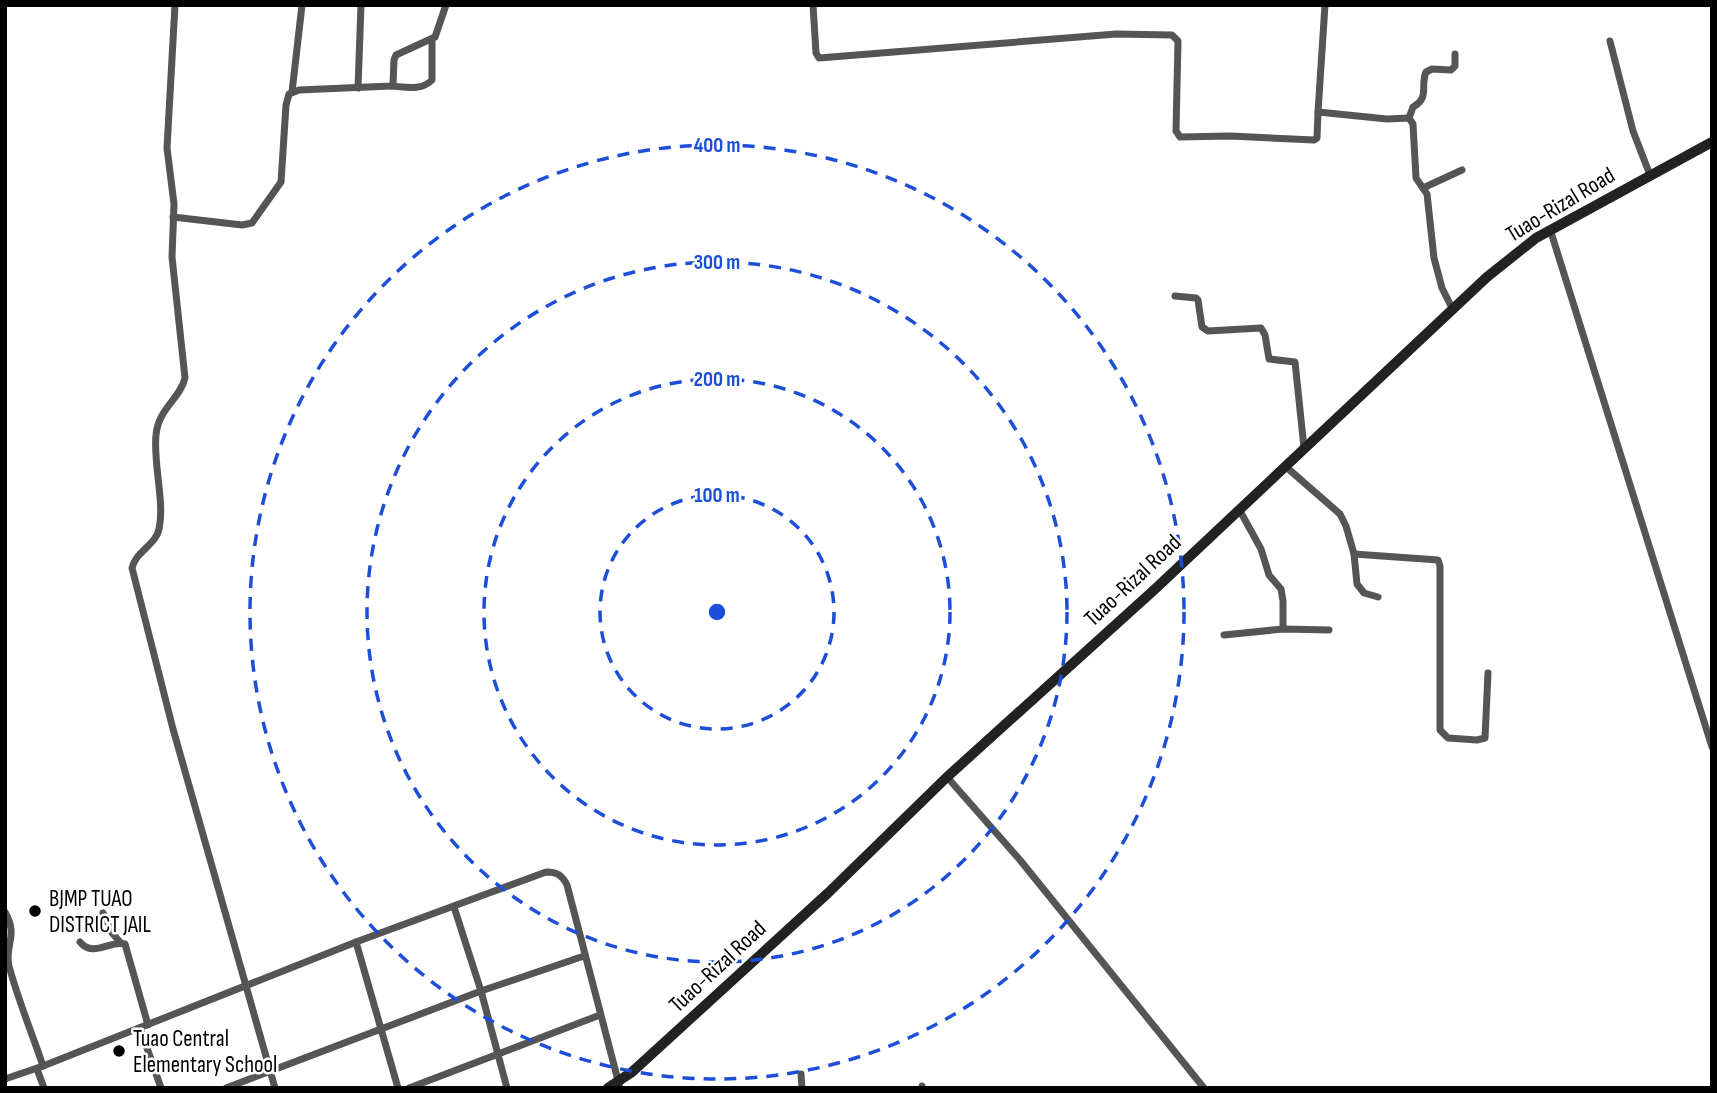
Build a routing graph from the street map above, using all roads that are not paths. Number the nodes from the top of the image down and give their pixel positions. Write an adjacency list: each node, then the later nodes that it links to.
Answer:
1 (175, 5): 19 (street)
2 (302, 5): 12 (street)
3 (361, 5): 11 (street)
4 (446, 5): 7 (street)
5 (813, 5): 13 (street)
6 (1325, 5): 13 (street)
7 (432, 39): 10 (street); 10 (street)
8 (1610, 41): 17 (street)
9 (1455, 54): 14 (street)
10 (391, 86): 11 (street)
11 (358, 88): 12 (street)
12 (292, 92): 19 (street)
13 (1318, 112): 14 (street)
14 (1409, 118): 18 (street)
15 (1712, 142): 17 (main road, Tuao-Rizal Road)
16 (1462, 170): 18 (street)
17 (1650, 175): 20 (main road, Tuao-Rizal Road)
18 (1423, 188): 22 (street)
19 (173, 217): 41 (street)
20 (1550, 229): 22 (main road, Tuao-Rizal Road); 32 (street)
21 (1175, 296): 23 (street)
22 (1452, 310): 23 (main road, Tuao-Rizal Road)
23 (1304, 448): 24 (main road, Tuao-Rizal Road)
24 (1285, 466): 25 (main road, Tuao-Rizal Road); 26 (street)
25 (1239, 509): 28 (street); 33 (main road, Tuao-Rizal Road)
26 (1354, 554): 27 (street); 31 (street)
27 (1378, 597)
28 (1283, 629): 29 (street); 30 (street)
29 (1329, 630)
30 (1224, 635)
31 (1488, 673)
32 (1712, 747)
33 (947, 777): 51 (main road, Tuao-Rizal Road); 60 (street)
34 (454, 907): 38 (street); 40 (street); 42 (street)
35 (5, 912): 47 (street)
36 (103, 913): 39 (street)
37 (80, 942): 39 (street)
38 (356, 942): 41 (street); 45 (street)
39 (121, 943): 44 (street)
40 (584, 956): 42 (street); 43 (street)
41 (244, 986): 44 (street); 48 (street)
42 (481, 991): 45 (street); 46 (street)
43 (600, 1015): 46 (street); 51 (street)
44 (144, 1027): 47 (street); 53 (street)
45 (381, 1028): 48 (street); 56 (street)
46 (497, 1054): 57 (street); 58 (street)
47 (40, 1068): 50 (street); 52 (street)
48 (270, 1073): 54 (street); 55 (street)
49 (801, 1074): 59 (street)
50 (5, 1079)
51 (616, 1086)
52 (44, 1088)
53 (161, 1088)
54 (226, 1088)
55 (275, 1088)
56 (397, 1088)
57 (409, 1088)
58 (507, 1088)
59 (802, 1088)
60 (1204, 1088)

